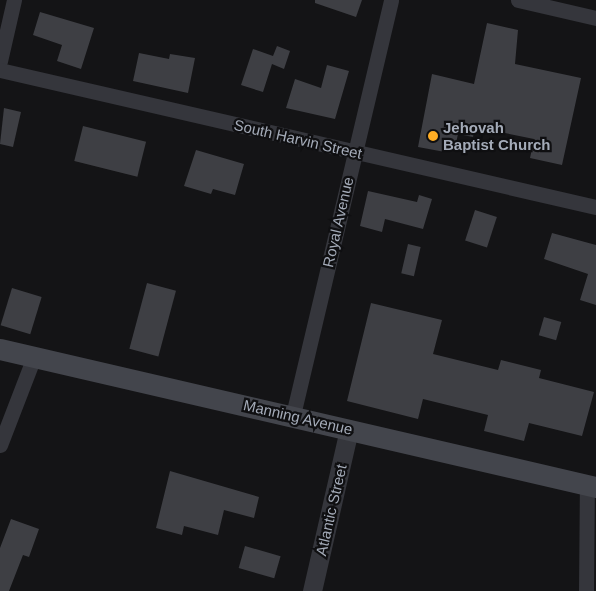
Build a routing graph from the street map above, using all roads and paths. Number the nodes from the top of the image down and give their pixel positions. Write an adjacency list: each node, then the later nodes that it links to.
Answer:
1 (14, 0): 5 (street)
2 (391, 0): 7 (street, Royal Avenue)
3 (518, 0): 4 (street)
4 (596, 18)
5 (0, 60)
6 (0, 70): 7 (street, South Harvin Street)
7 (355, 152): 8 (street, South Harvin Street); 11 (street, Royal Avenue)
8 (596, 207)
9 (0, 349): 10 (main road, Manning Avenue)
10 (34, 356): 11 (main road, Manning Avenue); 13 (street)
11 (293, 415): 12 (main road, Manning Avenue)
12 (348, 429): 14 (main road, Manning Avenue); 15 (street, Atlantic Street)
13 (0, 445)
14 (592, 486): 16 (street)
15 (312, 591)
16 (586, 591)

